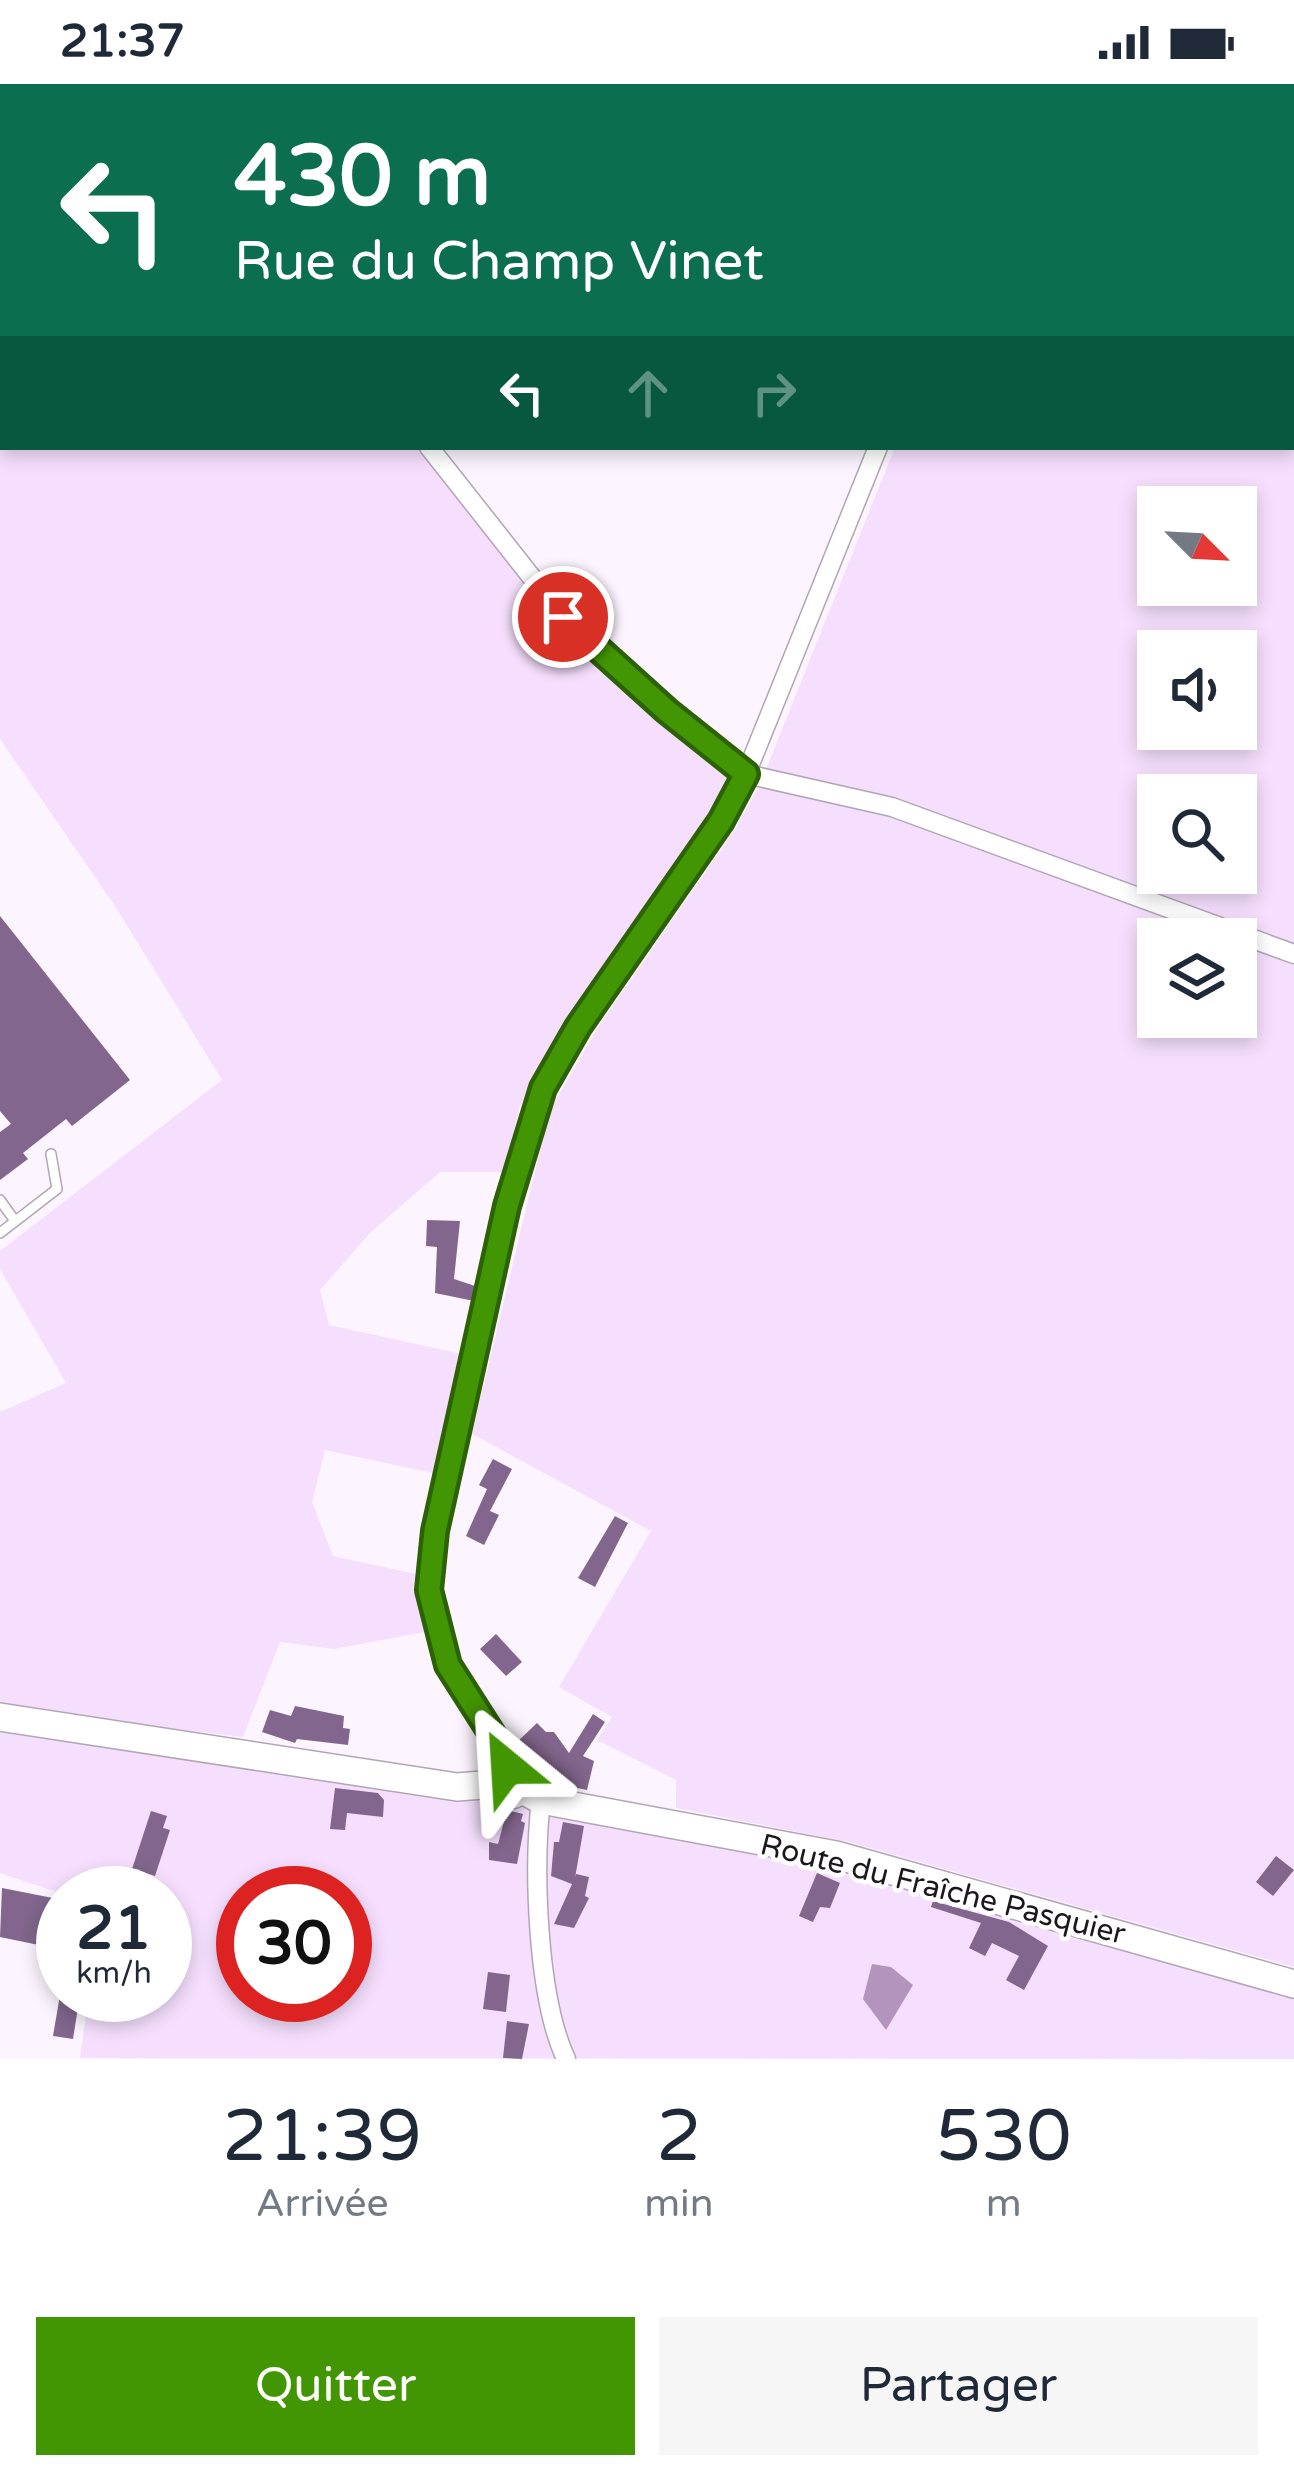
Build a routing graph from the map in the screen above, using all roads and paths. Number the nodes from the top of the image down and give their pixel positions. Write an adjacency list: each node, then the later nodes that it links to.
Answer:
1 (431, 450): 3 (street)
2 (877, 450): 3 (street)
3 (746, 774): 4 (street); 10 (street)
4 (1294, 954)
5 (51, 1154): 7 (lane)
6 (0, 1200): 7 (lane)
7 (16, 1221): 8 (lane)
8 (0, 1233)
9 (0, 1717): 10 (main road, Route du Fraîche Pasquier)
10 (516, 1785): 11 (main road, Route du Fraîche Pasquier); 12 (street)
11 (1294, 1984)
12 (566, 2059)

